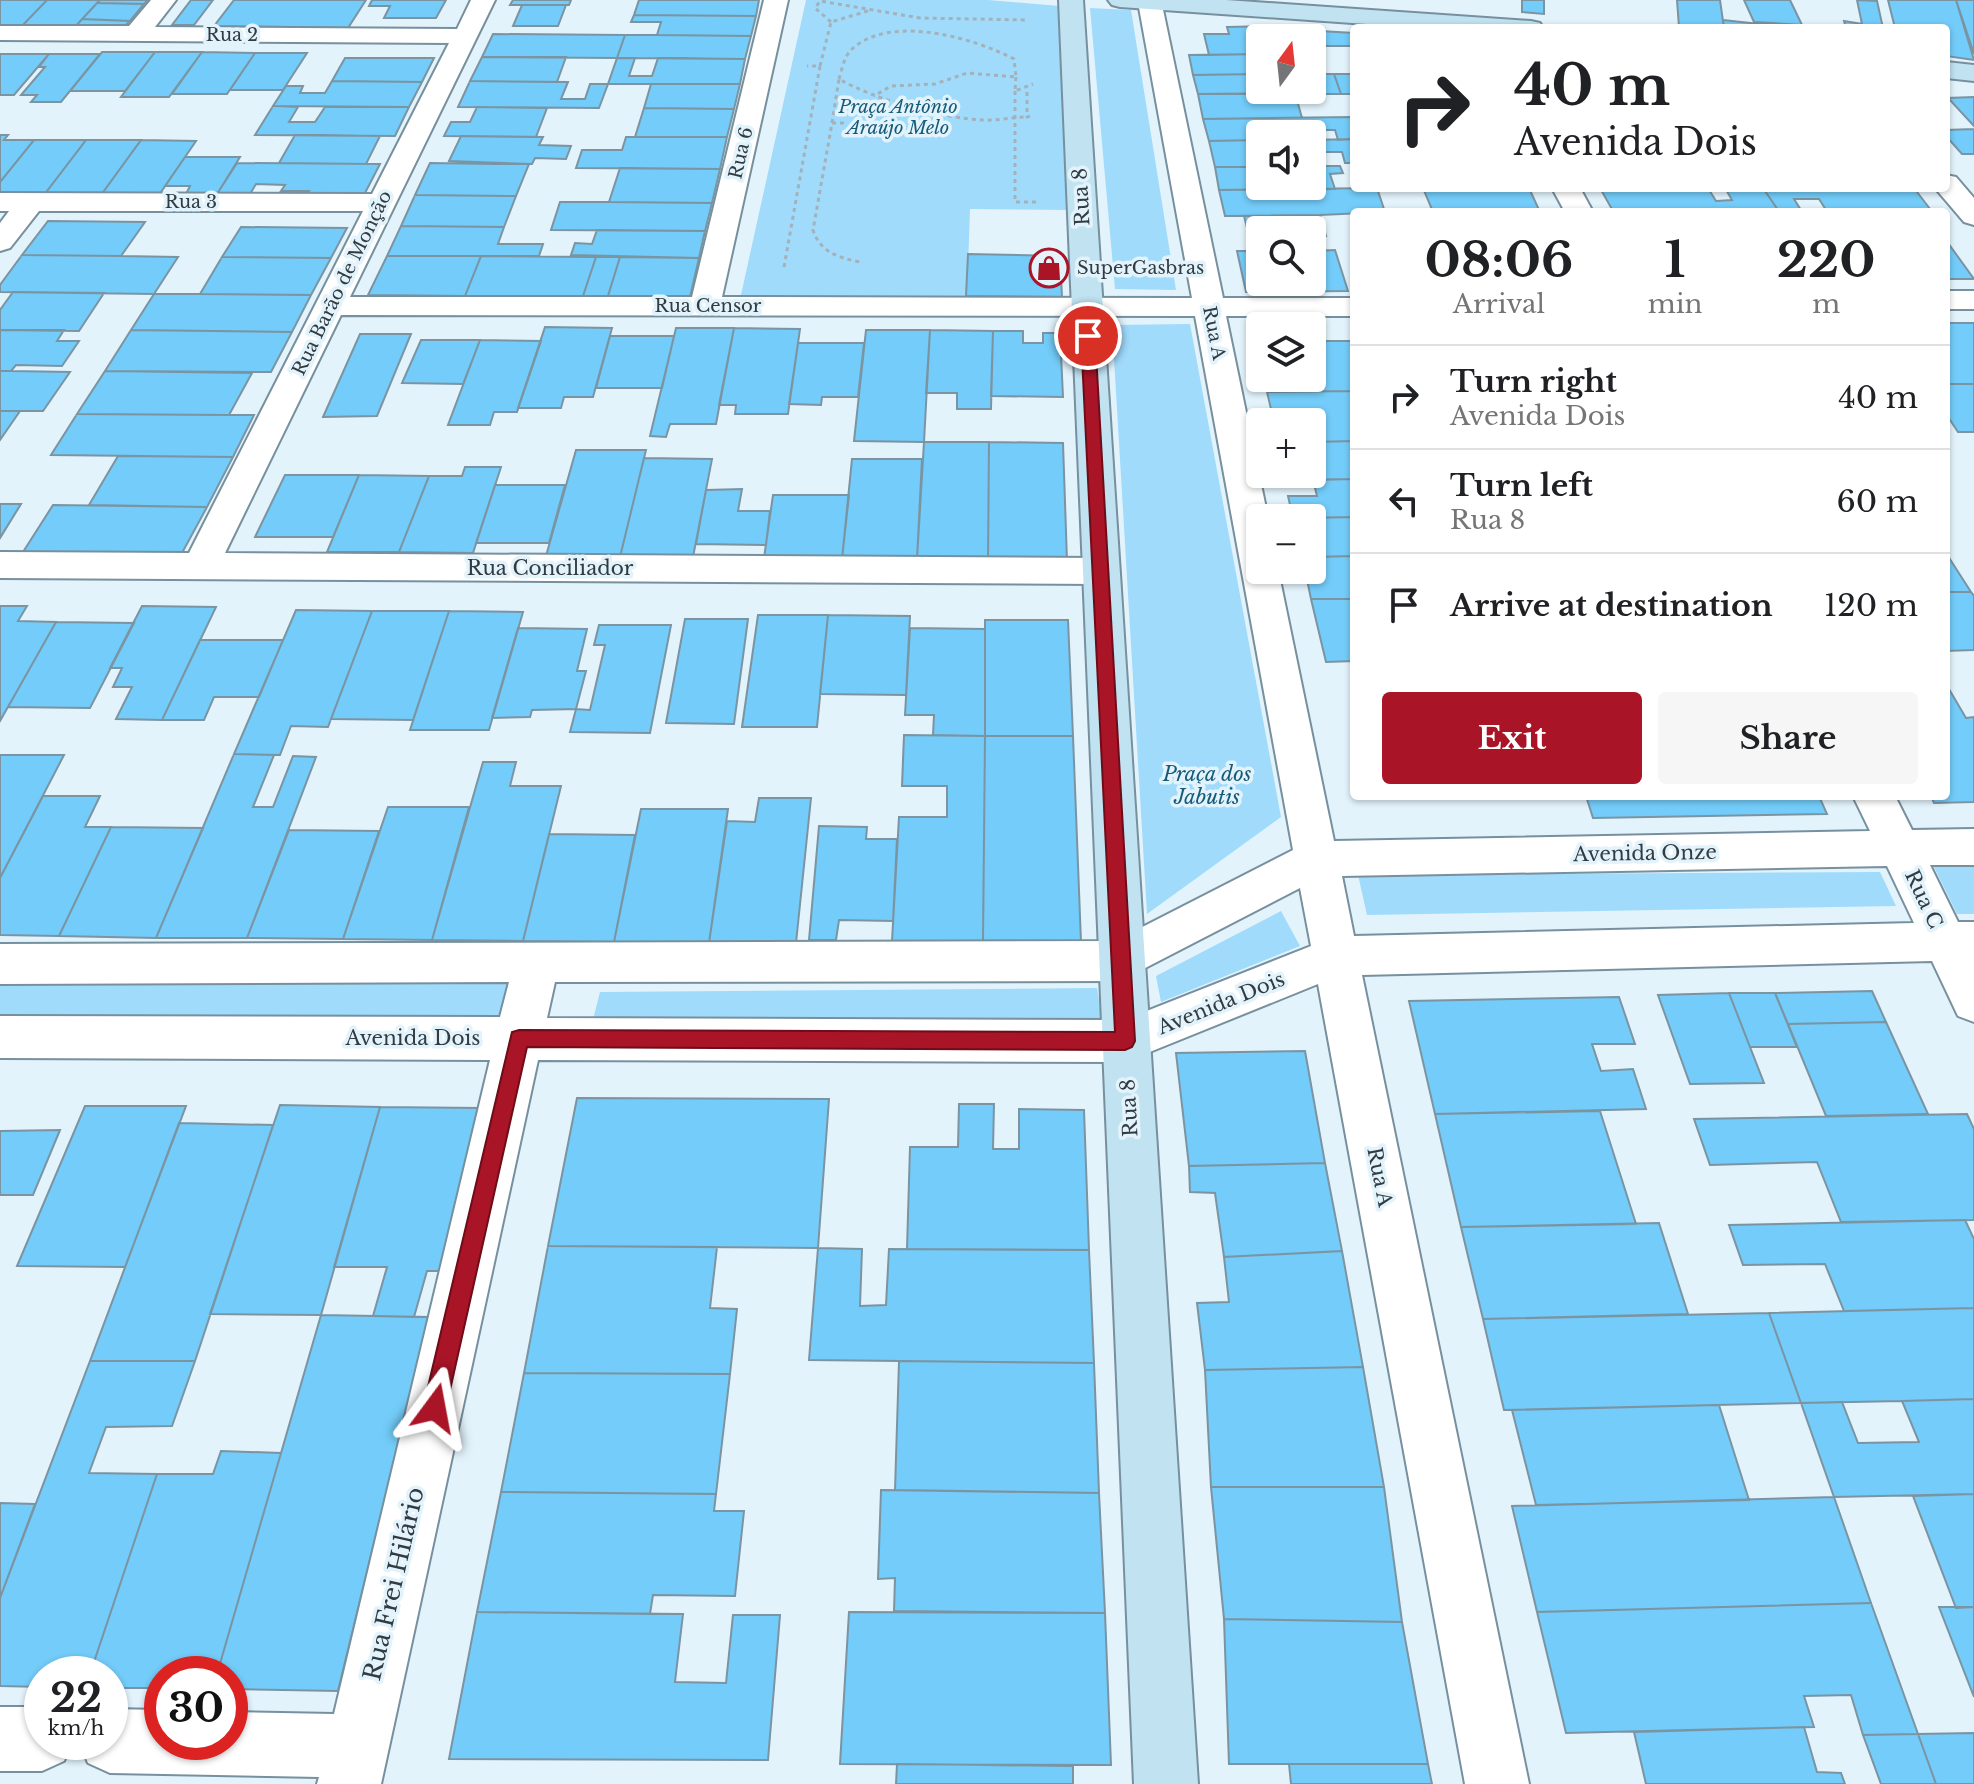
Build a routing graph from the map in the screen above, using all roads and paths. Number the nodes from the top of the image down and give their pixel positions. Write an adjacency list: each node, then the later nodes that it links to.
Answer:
1 (164, 0): 11 (street)
2 (483, 0): 12 (street, Rua Barão de Monção)
3 (776, 0): 35 (street, Rua 6)
4 (1071, 0): 36 (street, Rua 8)
5 (1135, 1): 9 (street); 38 (street, Rua A)
6 (874, 9): 7 (path); 8 (path); 8 (path)
7 (1035, 20)
8 (831, 22): 14 (path)
9 (1456, 24)
10 (0, 33): 11 (street, Rua 2)
11 (136, 34): 12 (street, Rua 2)
12 (465, 36): 27 (street, Rua Barão de Monção)
13 (805, 66): 14 (path)
14 (820, 66): 31 (path)
15 (1950, 70): 16 (street)
16 (1974, 73)
17 (1016, 77): 18 (path); 19 (path); 20 (path)
18 (839, 79): 20 (path); 22 (path)
19 (1039, 82)
20 (874, 96): 21 (path)
21 (1027, 117)
22 (832, 123): 23 (path); 30 (path)
23 (844, 123)
24 (1950, 188): 28 (street)
25 (0, 202): 26 (street, Rua 3)
26 (31, 202): 27 (street, Rua 3); 29 (street)
27 (381, 203): 34 (street, Rua Barão de Monção)
28 (1974, 216)
29 (0, 242)
30 (873, 262)
31 (782, 276)
32 (1950, 300): 33 (street)
33 (1974, 300)
34 (330, 306): 35 (street, Rua Censor); 41 (street, Rua Barão de Monção)
35 (705, 306): 36 (street, Rua Censor)
36 (1086, 307): 38 (street, Rua Censor); 42 (street, Rua 8)
37 (1350, 307): 38 (street, Rua Censor)
38 (1209, 308): 39 (street, Rua A)
39 (1247, 504)
40 (0, 565): 41 (street, Rua Conciliador)
41 (201, 566): 42 (street, Rua Conciliador)
42 (1100, 571): 50 (street, Rua 8)
43 (1263, 584): 47 (street, Rua A)
44 (1876, 800): 46 (street, Rua C)
45 (1974, 847): 46 (street, Avenida Onze)
46 (1900, 848): 47 (street, Avenida Onze); 48 (street, Rua C)
47 (1316, 859): 49 (street, Rua A); 50 (street)
48 (1959, 942): 49 (street); 53 (street, Rua C)
49 (1337, 956): 56 (street, Avenida Dois); 62 (street, Rua A)
50 (1120, 961): 51 (street); 56 (street, Rua 8)
51 (536, 963): 52 (street); 55 (street, Rua Frei Hilário)
52 (0, 964)
53 (1974, 1001)
54 (0, 1037): 55 (street, Avenida Dois)
55 (519, 1038): 56 (street, Avenida Dois); 60 (street, Rua Frei Hilário)
56 (1125, 1041): 61 (street, Rua 8)
57 (0, 1739): 58 (street)
58 (24, 1739)
59 (128, 1743): 60 (street)
60 (353, 1765)
61 (1166, 1784)
62 (1497, 1784)

